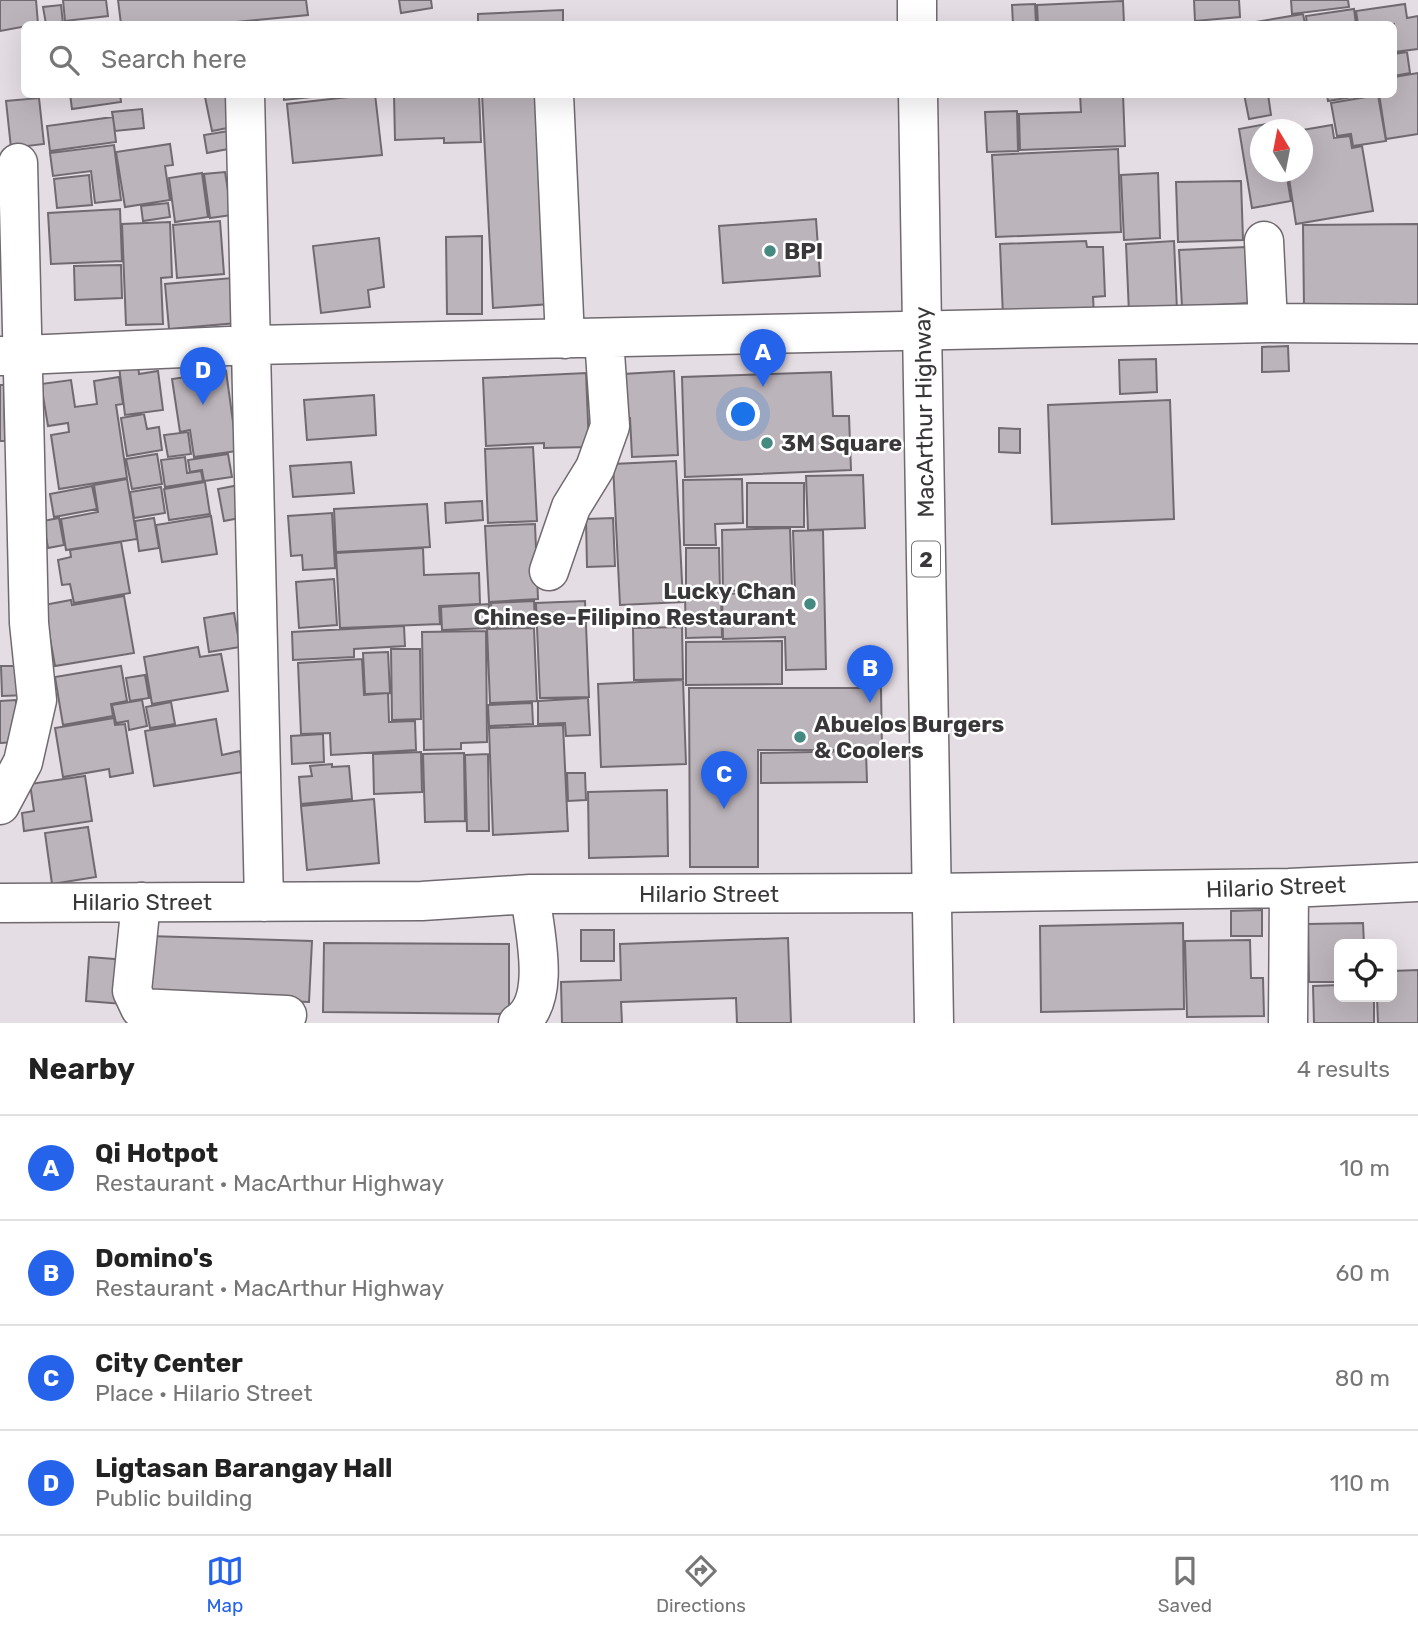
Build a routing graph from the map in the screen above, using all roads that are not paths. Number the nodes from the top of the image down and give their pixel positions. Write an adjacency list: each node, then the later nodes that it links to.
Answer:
1 (917, 0): 2 (main road)
2 (917, 21)
3 (245, 98): 13 (main road)
4 (554, 98): 12 (main road)
5 (918, 98): 10 (main road, MacArthur Highway / 2)
6 (18, 163): 14 (main road)
7 (1264, 240): 8 (main road)
8 (1268, 323): 9 (main road); 10 (main road)
9 (1418, 324)
10 (923, 331): 11 (main road); 19 (main road, MacArthur Highway / 2)
11 (604, 338): 12 (main road); 15 (main road)
12 (565, 339): 13 (main road)
13 (252, 345): 14 (main road); 22 (main road)
14 (11, 356): 16 (main road)
15 (549, 571)
16 (0, 805)
17 (1418, 882): 18 (main road, Hilario Street)
18 (1289, 888): 19 (main road, Hilario Street); 27 (main road)
19 (931, 893): 20 (main road, Hilario Street); 26 (main road, MacArthur Highway / 2)
20 (530, 894): 22 (main road, Hilario Street); 25 (main road)
21 (141, 902): 22 (main road, Hilario Street); 23 (main road, Hilario Street); 24 (main road)
22 (264, 902)
23 (0, 903)
24 (287, 1015)
25 (518, 1023)
26 (934, 1023)
27 (1288, 1023)

